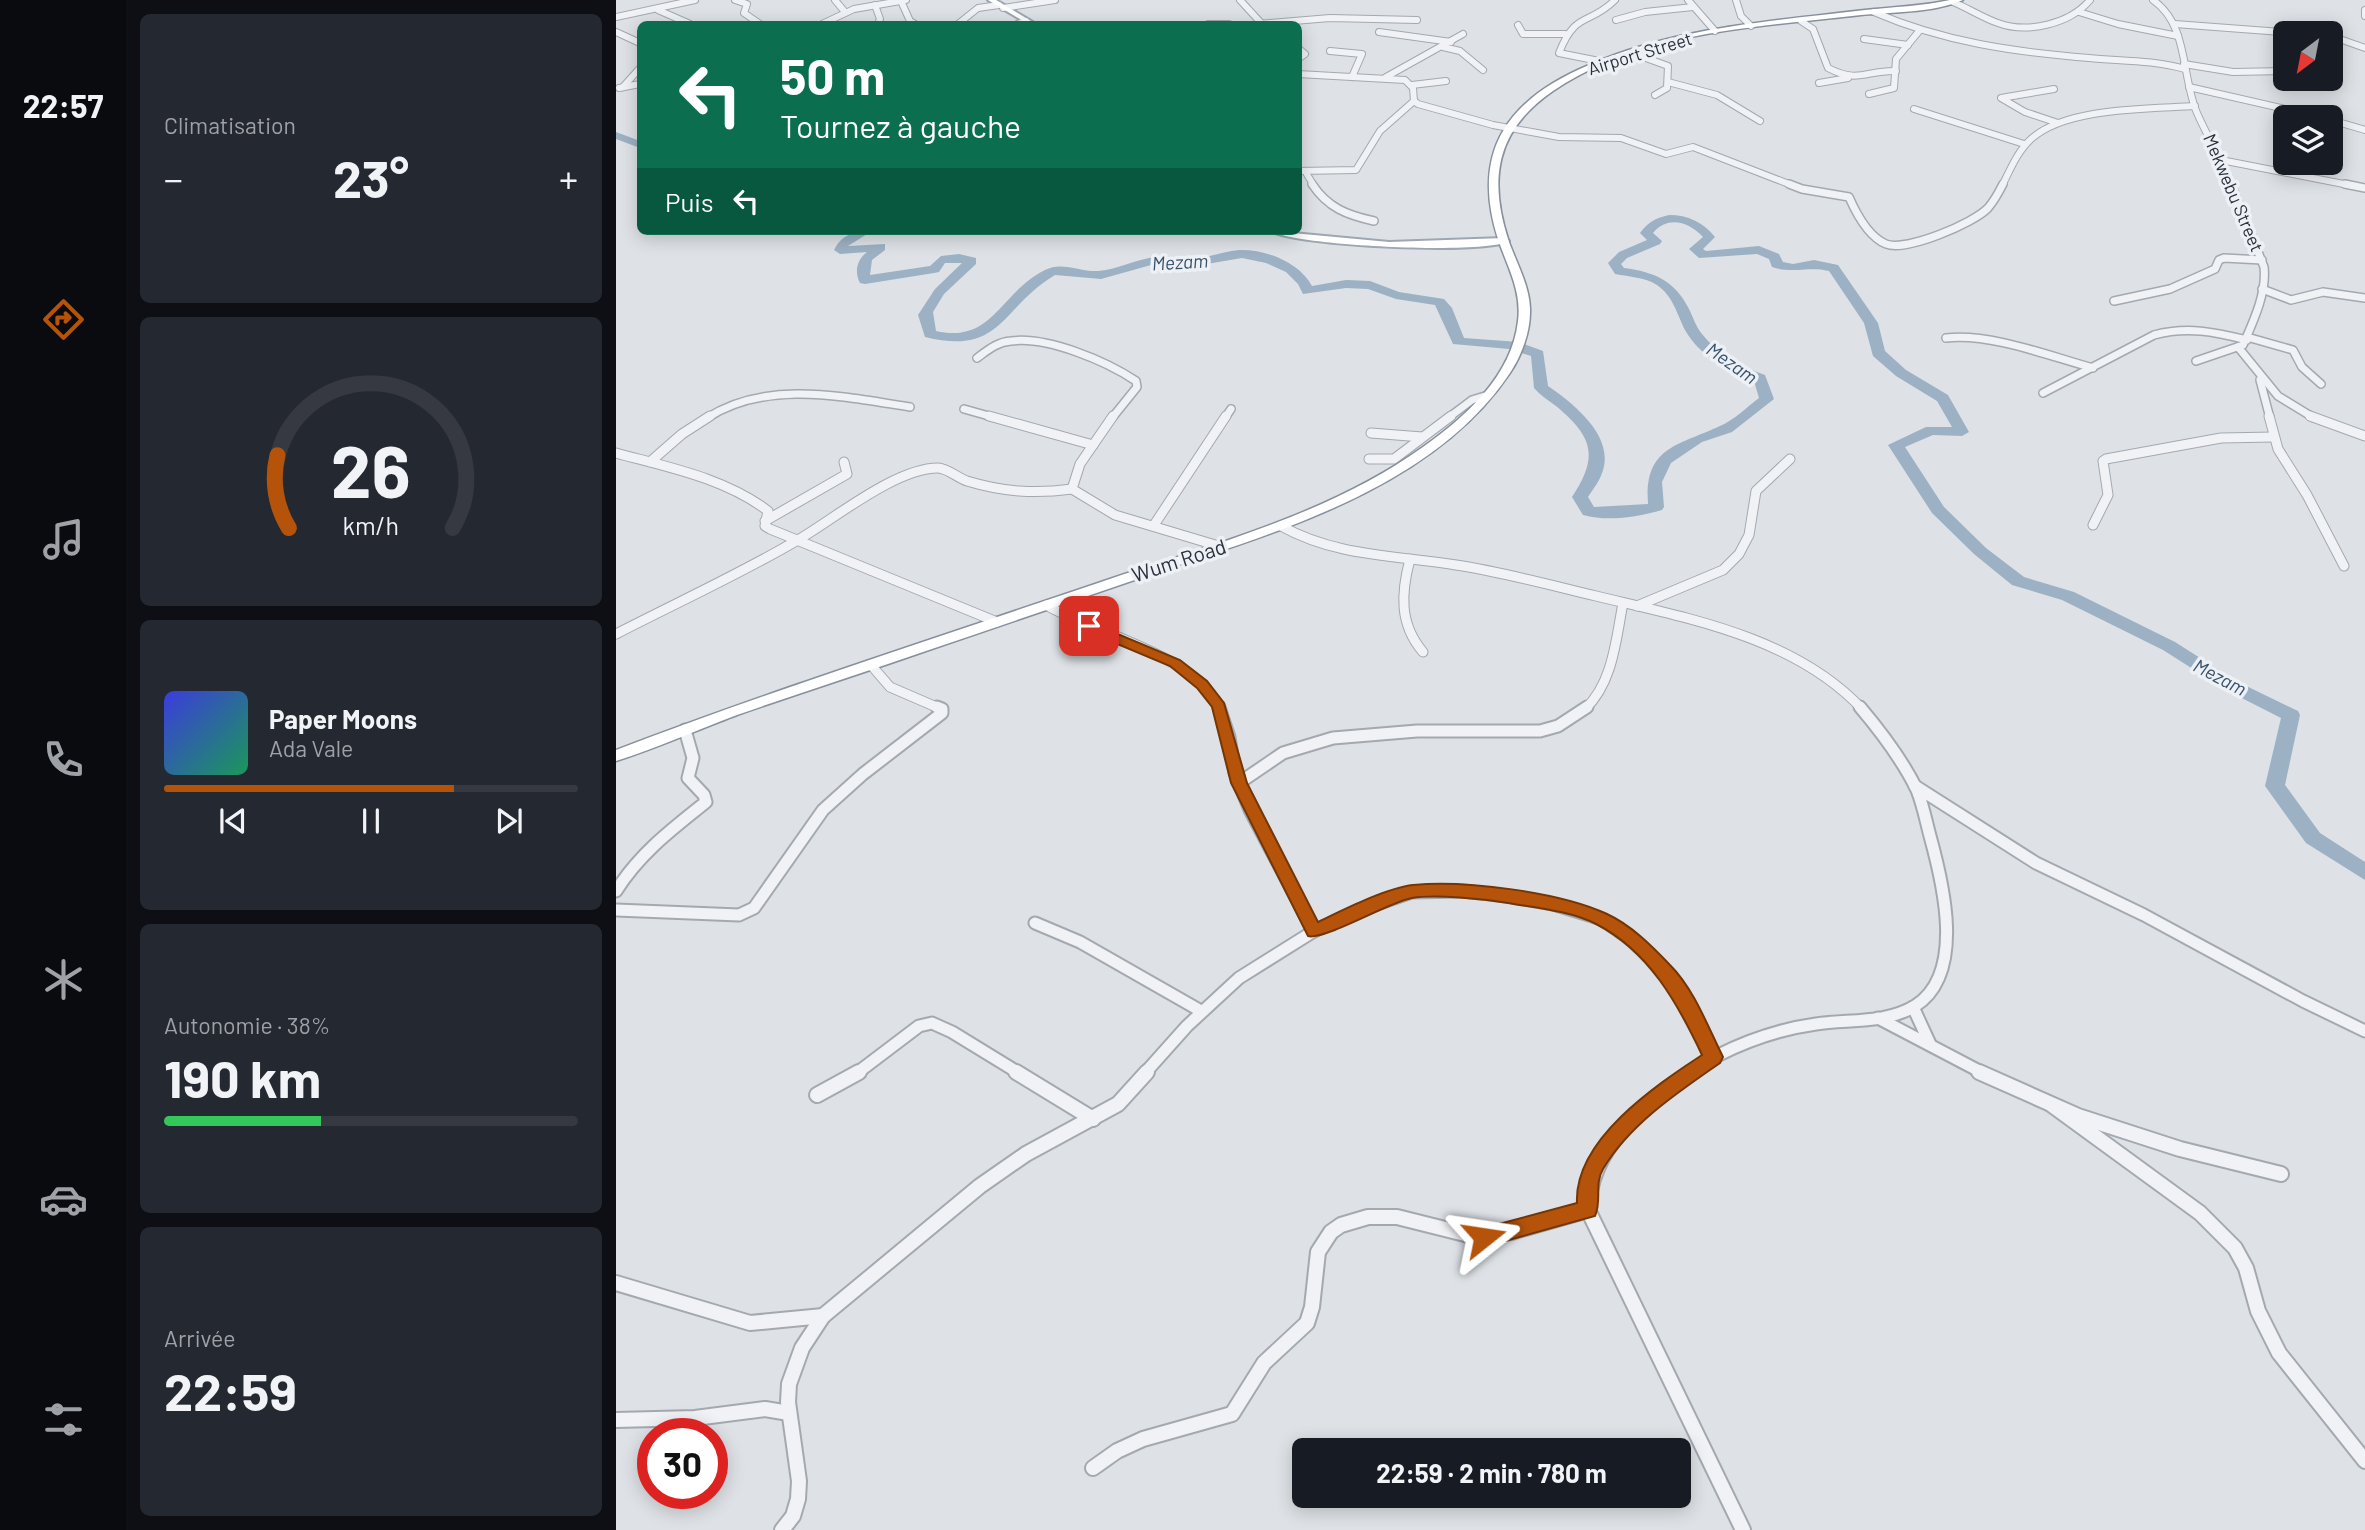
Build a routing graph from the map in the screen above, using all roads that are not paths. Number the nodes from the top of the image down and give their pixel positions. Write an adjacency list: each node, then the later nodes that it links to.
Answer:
1 (695, 0): 17 (street)
2 (739, 0): 27 (street)
3 (835, 0): 19 (street)
4 (903, 0): 14 (street); 30 (street)
5 (991, 0): 15 (main road)
6 (1055, 0): 15 (street)
7 (1240, 0): 33 (street)
8 (1615, 0): 45 (street)
9 (1688, 0): 16 (street)
10 (1736, 0): 38 (street)
11 (2090, 0): 21 (street)
12 (2153, 0): 36 (street, Mekwebu Street)
13 (1956, 1): 20 (highway, Airport Street); 21 (street)
14 (875, 5): 19 (street); 29 (street)
15 (1001, 7): 31 (street); 32 (main road)
16 (1693, 7): 25 (street); 40 (street)
17 (657, 10): 23 (street); 26 (street)
18 (2365, 10): 22 (street)
19 (845, 12): 28 (street)
20 (1874, 12): 35 (highway, Airport Street); 39 (street)
21 (2079, 12): 46 (street)
22 (2365, 16)
23 (616, 17)
24 (1417, 20): 34 (street)
25 (1616, 20)
26 (683, 21)
27 (758, 21)
28 (828, 21)
29 (879, 21)
30 (909, 21)
31 (962, 21)
32 (1026, 21)
33 (1258, 21)
34 (1295, 21)
35 (1801, 21): 38 (highway, Airport Street); 64 (street)
36 (2175, 24): 41 (street); 46 (street, Mekwebu Street)
37 (1518, 25): 45 (street)
38 (1751, 26): 40 (highway, Airport Street)
39 (1920, 30): 51 (street); 57 (street)
40 (1715, 31): 55 (highway, Airport Street)
41 (2273, 31)
42 (616, 32): 49 (street)
43 (1378, 32): 50 (street)
44 (1463, 34): 50 (street)
45 (1565, 34): 56 (street)
46 (2178, 36): 57 (street, Mekwebu Street)
47 (1864, 39): 51 (street)
48 (2343, 40): 53 (street)
49 (637, 42)
50 (1451, 42): 52 (street)
51 (1908, 45): 60 (street)
52 (1443, 47): 58 (street); 65 (street)
53 (2365, 48)
54 (1330, 51): 63 (street)
55 (1632, 53): 56 (highway, Airport Street); 67 (street)
56 (1604, 62): 83 (highway, Airport Street)
57 (2184, 66): 61 (street); 71 (street, Mekwebu Street)
58 (1483, 70)
59 (637, 71): 72 (street)
60 (1896, 71): 64 (street); 74 (street)
61 (2273, 71)
62 (1302, 75): 63 (street)
63 (1352, 77): 65 (street)
64 (1850, 77): 68 (street)
65 (1383, 78): 70 (street)
66 (1446, 81): 70 (street)
67 (1668, 82): 75 (street); 80 (street)
68 (1819, 83)
69 (637, 85): 72 (street)
70 (1412, 85): 76 (street)
71 (2189, 87): 77 (street, Mekwebu Street); 78 (street)
72 (619, 88)
73 (2054, 89): 81 (street)
74 (1869, 94)
75 (1655, 95)
76 (1414, 101): 83 (street); 87 (street)
77 (2194, 106): 81 (street); 86 (street, Mekwebu Street)
78 (2273, 106)
79 (1914, 109): 85 (street)
80 (1760, 121)
81 (2058, 123): 85 (street)
82 (2343, 124): 84 (street)
83 (1509, 128): 85 (street); 91 (highway, Airport Street)
84 (2365, 130)
85 (2024, 144)
86 (2221, 160): 88 (street); 92 (street, Mekwebu Street)
87 (1302, 171): 89 (street)
88 (2365, 188)
89 (1374, 221)
90 (1296, 235): 91 (main road)
91 (1503, 241): 96 (highway, Airport Street)
92 (2262, 260): 93 (street, Mekwebu Street); 95 (street)
93 (2262, 289): 94 (street); 98 (street, Mekwebu Street)
94 (2365, 298)
95 (2114, 301)
96 (1520, 337): 106 (highway, Wum Road)
97 (1946, 338): 102 (street)
98 (2247, 339): 99 (street); 102 (street); 104 (street)
99 (2238, 347): 101 (street); 103 (street)
100 (976, 358): 114 (street)
101 (2196, 361)
102 (2092, 368): 105 (street)
103 (2260, 380): 111 (street); 113 (street)
104 (2321, 384)
105 (2043, 393)
106 (1488, 395): 112 (street); 124 (highway, Wum Road)
107 (910, 407): 119 (street)
108 (964, 408): 114 (street)
109 (1231, 409): 122 (street)
110 (1371, 433): 112 (street)
111 (2365, 436)
112 (1422, 437): 116 (street)
113 (2274, 437): 123 (street); 128 (street)
114 (1093, 445): 120 (street)
115 (616, 453): 119 (street)
116 (1369, 459)
117 (1790, 459): 131 (street)
118 (844, 462): 121 (street)
119 (650, 463): 121 (street)
120 (1072, 489): 122 (street); 125 (street)
121 (765, 521): 125 (street)
122 (1154, 525): 126 (street)
123 (2093, 525)
124 (1281, 526): 126 (highway, Wum Road); 127 (street)
125 (796, 541): 132 (street); 133 (street)
126 (1222, 547): 130 (highway, Wum Road)
127 (1410, 559): 129 (street); 134 (street)
128 (2344, 566)
129 (1623, 603): 131 (street); 138 (street)
130 (1046, 605): 132 (highway, Wum Road); 138 (street)
131 (1637, 606): 139 (street)
132 (997, 622): 135 (highway, Wum Road)
133 (616, 634)
134 (1423, 652)
135 (871, 665): 136 (highway, Wum Road); 141 (street)
136 (685, 730): 137 (highway, Wum Road); 140 (street)
137 (616, 756)
138 (1239, 783): 143 (street)
139 (1914, 786): 144 (street); 147 (street)
140 (616, 891)
141 (616, 910)
142 (1035, 923): 145 (street)
143 (1314, 931): 145 (street); 149 (street)
144 (1913, 1007): 146 (street); 148 (street)
145 (1201, 1011): 152 (street)
146 (1876, 1018): 148 (street); 149 (street)
147 (2365, 1031)
148 (1930, 1044): 151 (street)
149 (1713, 1057): 154 (street)
150 (817, 1095): 152 (street)
151 (2052, 1105): 153 (street); 159 (street)
152 (1093, 1119): 156 (street)
153 (2281, 1174)
154 (1588, 1210): 160 (street); 162 (street)
155 (616, 1283): 156 (street)
156 (823, 1316): 157 (street)
157 (789, 1405): 158 (street); 161 (street)
158 (616, 1420)
159 (2365, 1461)
160 (1093, 1468)
161 (782, 1530)
162 (1743, 1530)

